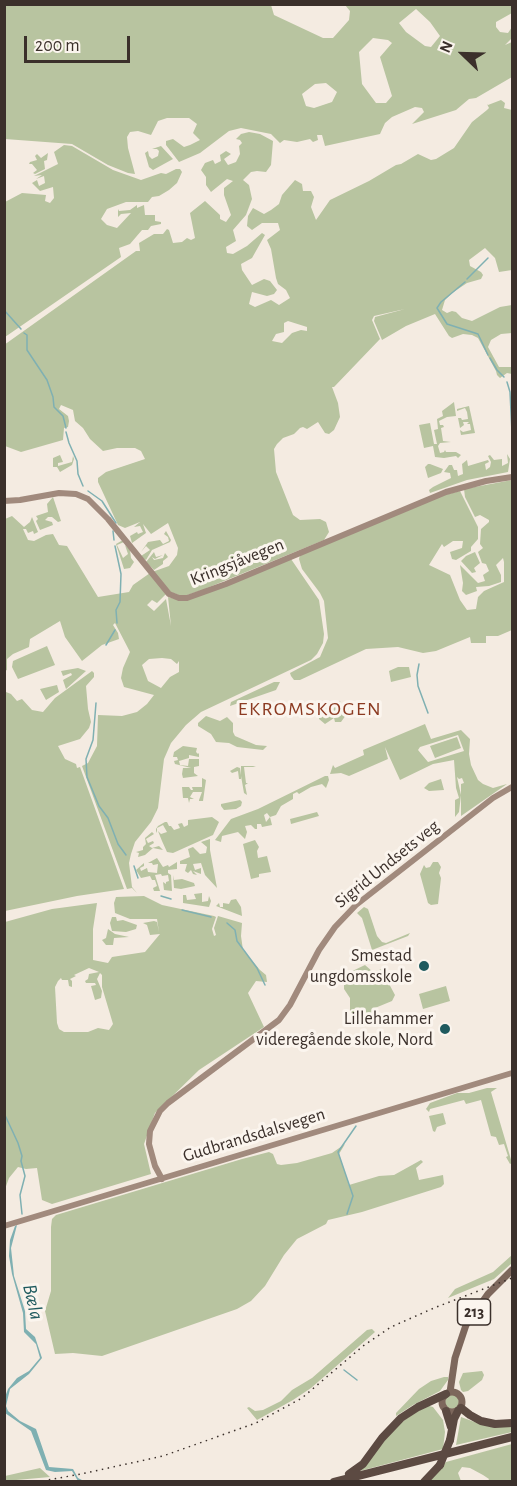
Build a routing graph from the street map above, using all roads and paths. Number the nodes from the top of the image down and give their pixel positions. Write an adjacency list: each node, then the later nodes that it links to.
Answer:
1 (513, 477): 2 (street, Kringsjåvegen)
2 (4, 501)
3 (513, 787): 5 (street, Sigrid Undsets veg)
4 (513, 1073): 6 (street, Gudbrandsdalsvegen)
5 (154, 1166): 6 (street, Sigrid Undsets veg); 7 (street, Sigrid Undsets veg)
6 (162, 1179): 7 (street, Gudbrandsdalsvegen)
7 (155, 1181): 8 (street, Gudbrandsdalsvegen)
8 (4, 1226)
9 (513, 1272): 10 (main road, 213)
10 (451, 1393): 11 (main road, 213); 12 (main road, 213); 17 (highway)
11 (460, 1409): 12 (main road); 13 (highway); 14 (highway)
12 (446, 1410): 14 (highway)
13 (513, 1423)
14 (451, 1435): 20 (highway, bridge)
15 (513, 1437): 16 (highway)
16 (442, 1454): 18 (highway); 19 (highway)
17 (324, 1482)
18 (334, 1482)
19 (362, 1482)
20 (424, 1482)

